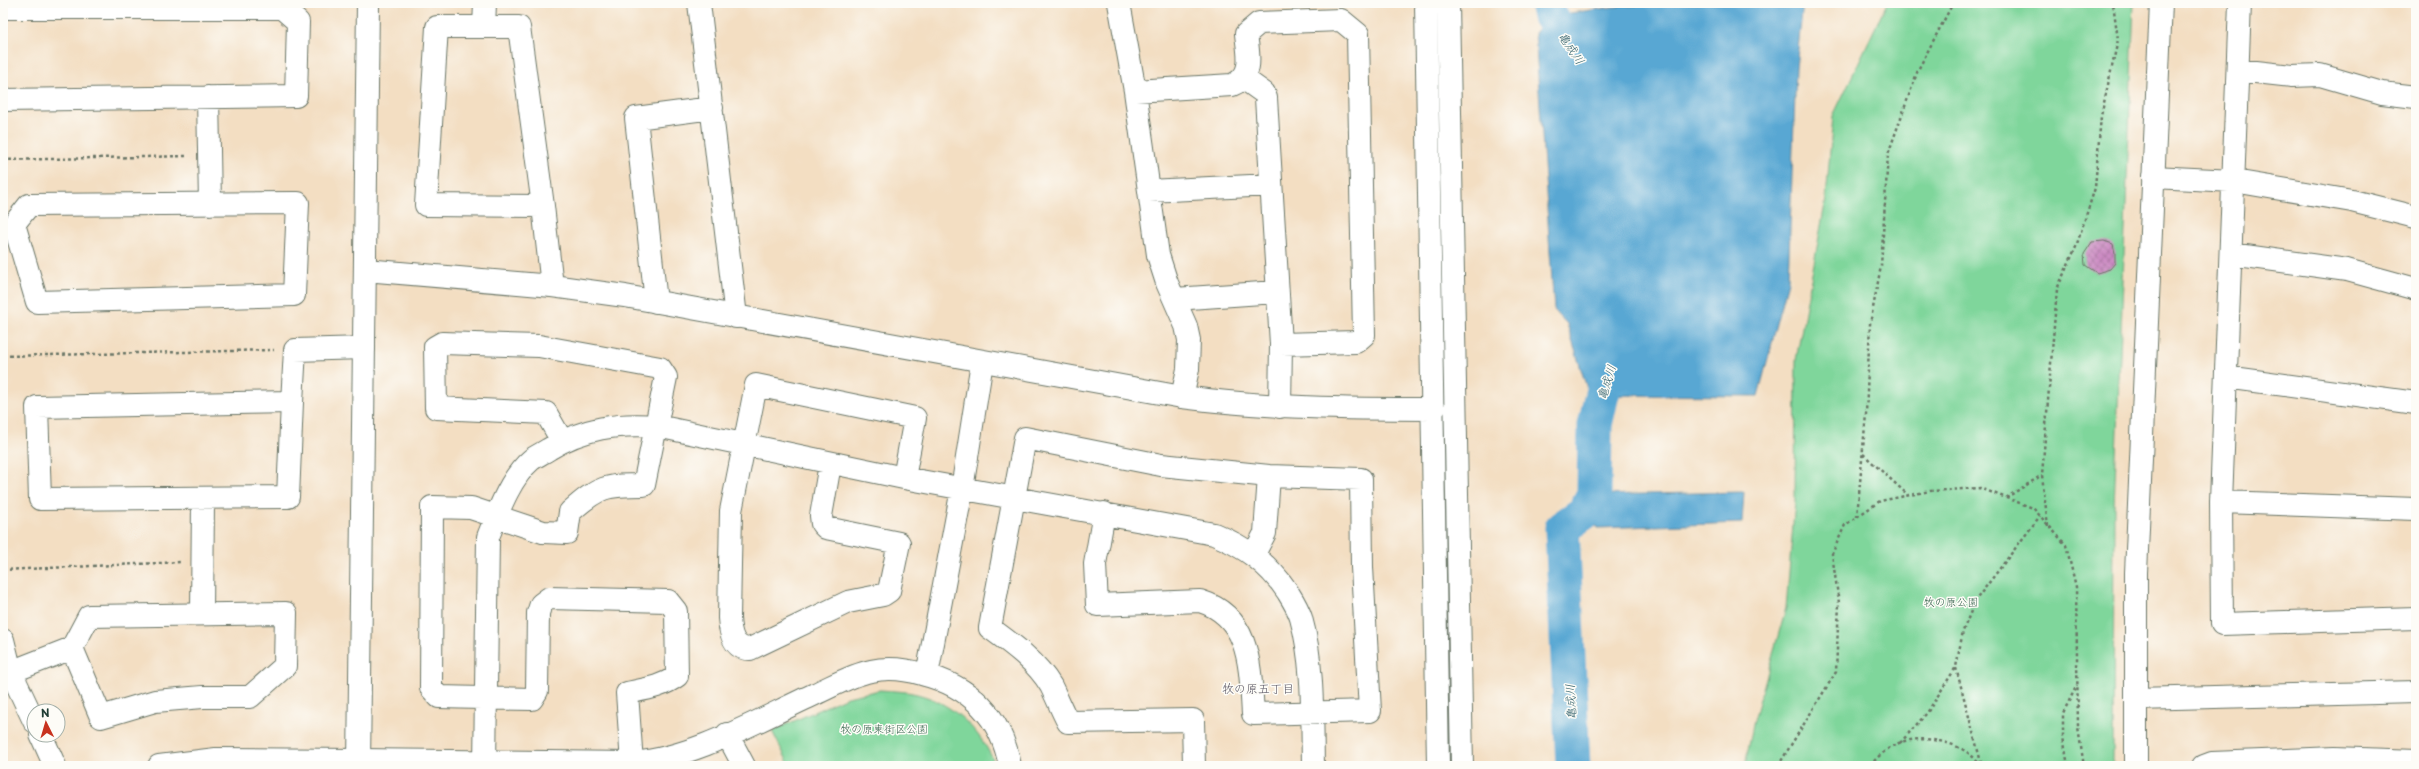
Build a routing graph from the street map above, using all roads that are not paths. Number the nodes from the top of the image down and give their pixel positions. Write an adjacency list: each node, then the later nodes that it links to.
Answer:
1 (368, 3): 26 (street)
2 (485, 3): 10 (street)
3 (699, 3): 17 (street)
4 (1119, 3): 13 (street)
5 (1426, 3): 41 (street)
6 (1448, 3): 81 (street)
7 (2161, 3): 18 (street)
8 (2240, 3): 11 (street)
9 (3, 8): 14 (street)
10 (484, 27): 23 (street); 23 (street)
11 (2238, 70): 15 (street); 19 (street)
12 (1243, 78): 13 (street); 20 (street); 33 (street)
13 (1135, 91): 21 (street)
14 (208, 97): 16 (street); 22 (street)
15 (2416, 97)
16 (3, 100)
17 (712, 108): 31 (street); 32 (street)
18 (2153, 178): 19 (street); 64 (street)
19 (2234, 181): 24 (street); 25 (street)
20 (1271, 184): 21 (street); 29 (street)
21 (1149, 191): 30 (street)
22 (210, 204): 22 (street)
23 (543, 206): 27 (street)
24 (2416, 217)
25 (2231, 254): 28 (street); 36 (street)
26 (365, 270): 27 (street); 34 (street)
27 (552, 286): 31 (street)
28 (2416, 289)
29 (1276, 292): 30 (street); 33 (street)
30 (1176, 300): 37 (street)
31 (656, 302): 32 (street)
32 (736, 317): 35 (street)
33 (1281, 344): 40 (street)
34 (364, 348): 38 (street); 70 (street)
35 (982, 362): 37 (street); 48 (street)
36 (2226, 378): 39 (street); 51 (street)
37 (1182, 398): 40 (street)
38 (292, 402): 49 (street); 49 (street)
39 (2416, 403)
40 (1280, 407): 41 (street)
41 (1434, 409): 80 (street)
42 (657, 426): 43 (street); 43 (street); 44 (street); 54 (street)
43 (562, 441): 54 (street)
44 (743, 444): 45 (street); 45 (street); 47 (street)
45 (830, 464): 47 (street)
46 (1269, 476): 50 (street); 55 (street); 66 (street)
47 (904, 478): 48 (street)
48 (962, 489): 50 (street); 61 (street)
49 (203, 499): 56 (street)
50 (1014, 499): 53 (street); 78 (street)
51 (2221, 502): 52 (street); 57 (street)
52 (2416, 508)
53 (1104, 513): 55 (street); 66 (street)
54 (496, 517): 63 (street); 63 (street)
55 (1254, 554): 66 (street)
56 (202, 614): 59 (street); 59 (street)
57 (2416, 618)
58 (3, 640): 60 (street)
59 (72, 648): 60 (street)
60 (7, 674): 65 (street)
61 (927, 675): 67 (street); 77 (street)
62 (2416, 692): 64 (street)
63 (485, 698): 71 (street); 72 (street)
64 (2136, 699): 82 (street)
65 (26, 707)
66 (1312, 711): 79 (street)
67 (727, 734): 71 (street); 76 (street)
68 (45, 743): 74 (street)
69 (2416, 761): 83 (street)
70 (359, 763): 72 (street); 75 (street)
71 (632, 763): 73 (street)
72 (485, 764): 73 (street)
73 (541, 764)
74 (55, 766)
75 (159, 766)
76 (744, 766)
77 (1010, 766)
78 (1194, 766)
79 (1313, 766)
80 (1438, 766)
81 (1462, 766)
82 (2136, 766)
83 (2204, 766)

